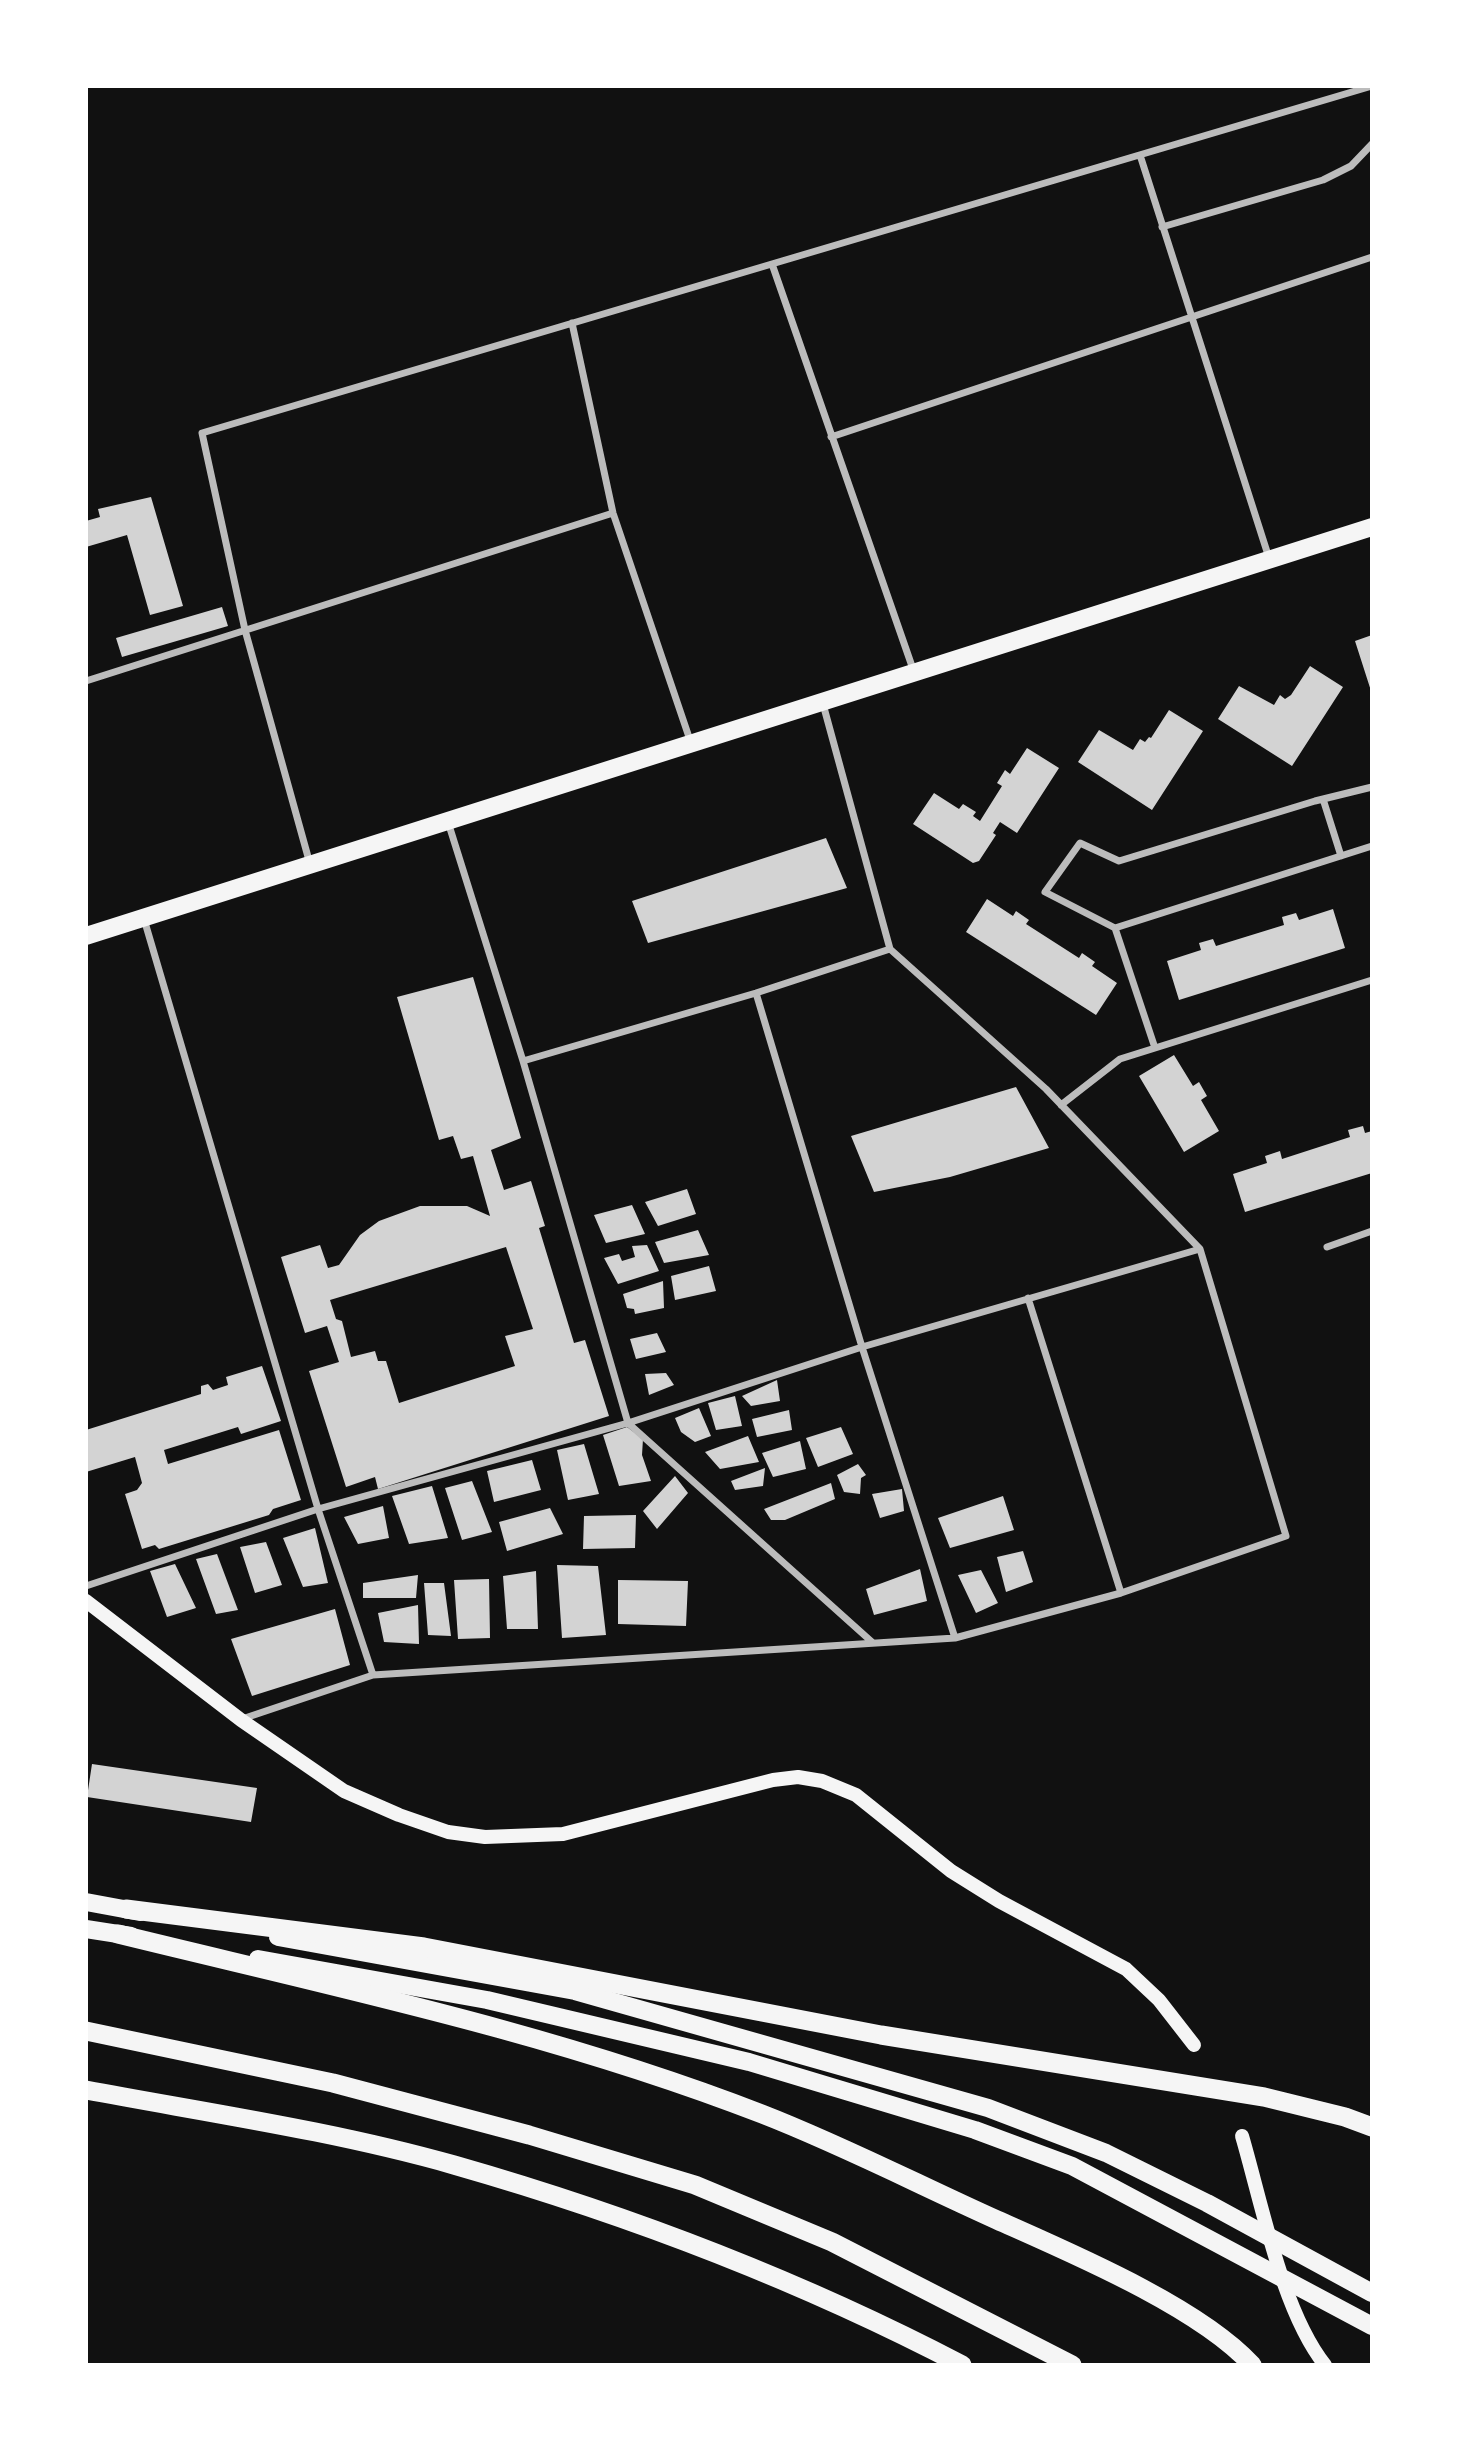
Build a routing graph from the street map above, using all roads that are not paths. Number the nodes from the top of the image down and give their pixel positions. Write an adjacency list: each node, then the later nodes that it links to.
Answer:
1 (1372, 86): 3 (street)
2 (1372, 144): 4 (street)
3 (1140, 155): 4 (street); 6 (street)
4 (1162, 227): 7 (street)
5 (1372, 257): 7 (street)
6 (772, 264): 8 (street); 9 (street)
7 (1191, 317): 9 (street); 12 (street)
8 (572, 324): 10 (street); 13 (street)
9 (831, 437): 14 (street)
10 (613, 513): 13 (street); 17 (street)
11 (1372, 527): 12 (main road)
12 (1270, 560): 14 (main road)
13 (246, 630): 15 (street); 23 (street)
14 (914, 672): 16 (main road)
15 (86, 681)
16 (822, 704): 17 (main road); 27 (street)
17 (691, 744): 20 (main road)
18 (1372, 787): 19 (street)
19 (1323, 799): 22 (street); 25 (street)
20 (448, 821): 23 (main road); 31 (street)
21 (1372, 846): 22 (street)
22 (1340, 856): 25 (street)
23 (310, 864): 24 (main road)
24 (144, 918): 26 (main road); 39 (street)
25 (1115, 928): 30 (street)
26 (86, 936)
27 (890, 949): 29 (street); 32 (street)
28 (1372, 980): 30 (street)
29 (756, 993): 31 (street); 37 (street)
30 (1155, 1048): 32 (street)
31 (523, 1061): 38 (street)
32 (1061, 1105): 35 (street)
33 (1372, 1231): 34 (street)
34 (1327, 1247)
35 (1200, 1250): 36 (street); 41 (street)
36 (1028, 1298): 37 (street); 41 (street)
37 (862, 1348): 38 (street); 43 (street)
38 (628, 1423): 39 (street); 44 (street)
39 (318, 1509): 40 (street); 45 (street)
40 (86, 1586)
41 (1121, 1593): 43 (street)
42 (86, 1601): 46 (main road)
43 (955, 1638): 44 (street)
44 (872, 1642): 45 (street)
45 (373, 1675): 46 (street)
46 (242, 1720): 52 (main road)
47 (86, 1902): 48 (main road)
48 (126, 1909): 54 (highway); 56 (main road)
49 (86, 1928): 50 (main road)
50 (118, 1934): 57 (main road); 60 (highway)
51 (86, 2031): 59 (highway)
52 (1194, 2045)
53 (86, 2090): 58 (highway)
54 (1372, 2127)
55 (1242, 2136): 61 (main road)
56 (1372, 2292)
57 (1372, 2326)
58 (962, 2365)
59 (1072, 2365)
60 (1252, 2365)
61 (1325, 2365)

